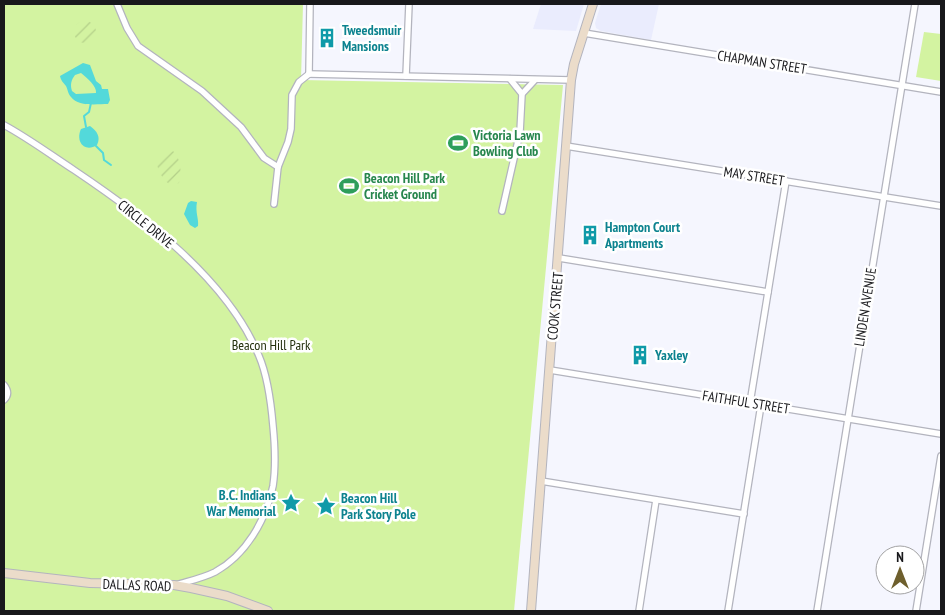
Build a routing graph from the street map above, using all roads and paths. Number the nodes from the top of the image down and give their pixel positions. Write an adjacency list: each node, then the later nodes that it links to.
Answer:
1 (117, 4): 17 (street)
2 (310, 4): 7 (street)
3 (409, 4): 8 (street)
4 (593, 4): 6 (main road, COOK STREET)
5 (915, 4): 12 (street, LINDEN AVENUE)
6 (584, 33): 11 (main road, COOK STREET); 12 (street, CHAPMAN STREET)
7 (309, 74): 8 (street); 17 (street)
8 (406, 76): 9 (street)
9 (510, 79): 10 (street); 14 (street)
10 (535, 80): 11 (street); 14 (street)
11 (571, 80): 16 (main road, COOK STREET)
12 (902, 85): 13 (street, CHAPMAN STREET); 19 (street, LINDEN AVENUE)
13 (941, 92)
14 (522, 94): 22 (street)
15 (4, 125): 37 (street, CIRCLE DRIVE)
16 (566, 146): 18 (street, MAY STREET); 23 (main road, COOK STREET)
17 (278, 167): 20 (street)
18 (786, 182): 19 (street, MAY STREET); 24 (street)
19 (883, 197): 21 (street, MAY STREET); 30 (street, LINDEN AVENUE)
20 (274, 204)
21 (941, 206)
22 (502, 211)
23 (559, 258): 24 (street); 25 (main road, COOK STREET)
24 (768, 292): 28 (street)
25 (550, 370): 28 (street, FAITHFUL STREET); 33 (main road, COOK STREET)
26 (4, 385): 27 (street)
27 (4, 400)
28 (750, 402): 29 (street, FAITHFUL STREET)
29 (761, 404): 30 (street, FAITHFUL STREET); 35 (street)
30 (848, 418): 31 (street, FAITHFUL STREET); 42 (street, LINDEN AVENUE)
31 (941, 434)
32 (941, 456): 43 (street)
33 (541, 481): 34 (street); 39 (main road, COOK STREET)
34 (656, 500): 35 (street); 40 (street)
35 (744, 514): 41 (street)
36 (4, 573): 37 (main road, DALLAS ROAD)
37 (174, 585): 38 (main road, DALLAS ROAD)
38 (268, 611)
39 (531, 611)
40 (638, 611)
41 (728, 611)
42 (817, 611)
43 (916, 611)

